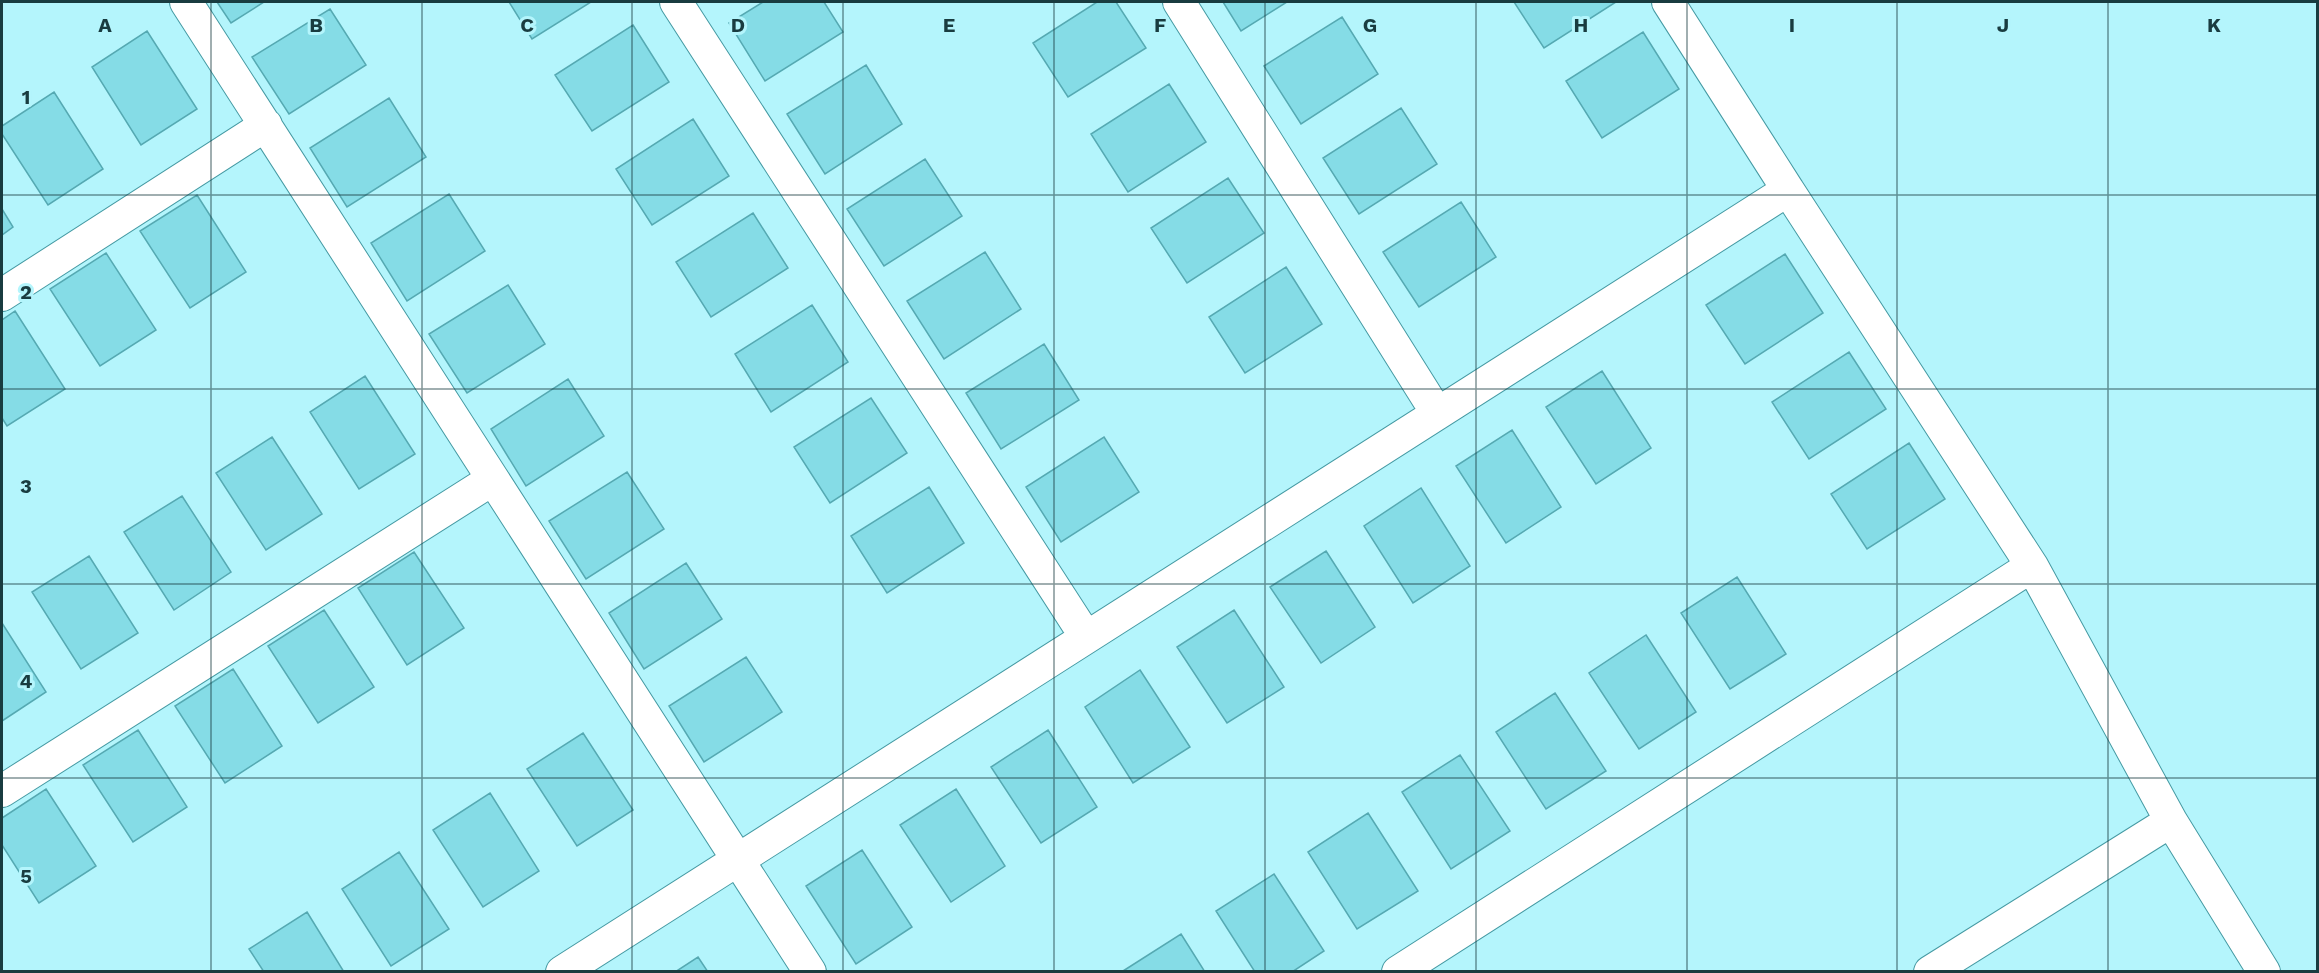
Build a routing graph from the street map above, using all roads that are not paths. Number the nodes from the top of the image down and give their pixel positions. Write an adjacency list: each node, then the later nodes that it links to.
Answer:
1 (186, 2): 5 (street)
2 (676, 2): 11 (street)
3 (1179, 2): 8 (street)
4 (1668, 2): 6 (street)
5 (266, 125): 7 (street); 9 (street)
6 (1788, 190): 8 (street); 10 (street)
7 (2, 295)
8 (1437, 414): 11 (street)
9 (493, 479): 12 (street); 14 (street)
10 (2032, 566): 13 (street); 17 (street)
11 (1086, 637): 14 (street)
12 (2, 791)
13 (2171, 821): 18 (street); 19 (street)
14 (737, 859): 15 (street); 16 (street)
15 (562, 972)
16 (810, 972)
17 (1398, 972)
18 (1930, 972)
19 (2265, 972)

